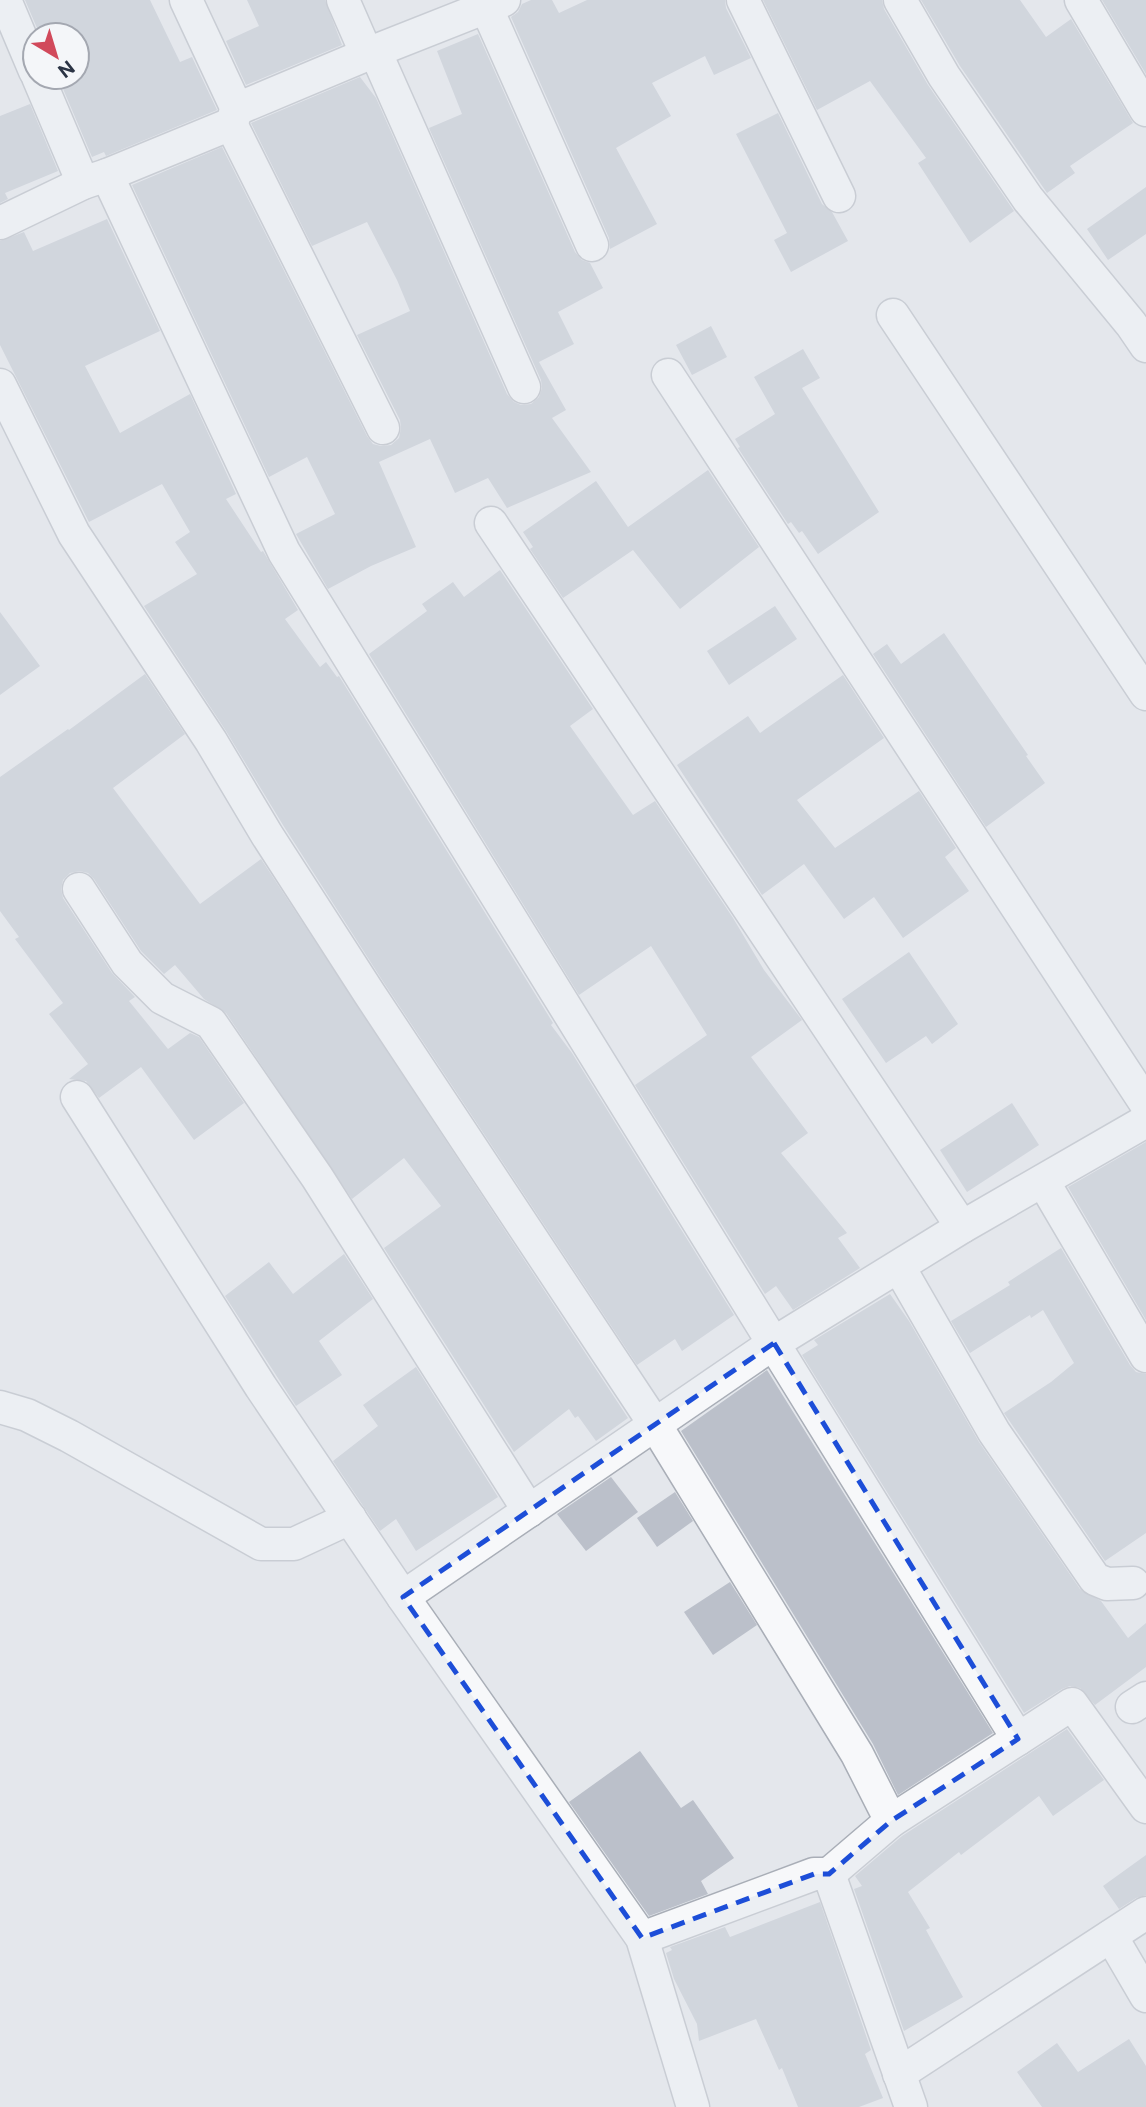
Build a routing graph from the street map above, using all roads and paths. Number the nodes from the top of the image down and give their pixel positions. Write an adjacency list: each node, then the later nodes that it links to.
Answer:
1 (5, 0): 8 (street)
2 (186, 0): 12 (street)
3 (343, 0): 9 (street)
4 (743, 0): 14 (street)
5 (900, 0): 18 (street)
6 (1081, 0): 11 (street)
7 (491, 3): 9 (street); 16 (street)
8 (21, 38)
9 (371, 53): 12 (street); 21 (street)
10 (46, 91): 13 (street)
11 (1146, 110)
12 (234, 117): 13 (street); 22 (street)
13 (95, 179): 15 (street); 32 (street)
14 (839, 196)
15 (0, 223)
16 (592, 245)
17 (893, 315): 24 (street)
18 (1146, 346)
19 (668, 375): 27 (street)
20 (0, 385): 35 (street)
21 (524, 387)
22 (383, 428)
23 (491, 523): 30 (street)
24 (1146, 694)
25 (79, 889): 36 (street)
26 (77, 1097): 37 (street)
27 (1146, 1104)
28 (1146, 1121): 29 (street)
29 (1043, 1181): 30 (street); 33 (street)
30 (962, 1227): 31 (street)
31 (900, 1267): 32 (street); 38 (street)
32 (774, 1343): 35 (street); 40 (street)
33 (1146, 1356)
34 (0, 1407): 37 (street)
35 (656, 1426): 36 (street); 42 (street)
36 (529, 1511): 39 (street)
37 (350, 1518): 39 (street)
38 (1142, 1586)
39 (403, 1597): 46 (street)
40 (1018, 1739): 41 (street); 42 (street)
41 (1146, 1807)
42 (891, 1821): 43 (street)
43 (829, 1874): 46 (street); 48 (street)
44 (1146, 1913): 45 (street)
45 (1111, 1936): 47 (street); 48 (street)
46 (642, 1938): 49 (street)
47 (1146, 1996)
48 (899, 2074): 50 (street)
49 (693, 2107)
50 (911, 2107)

